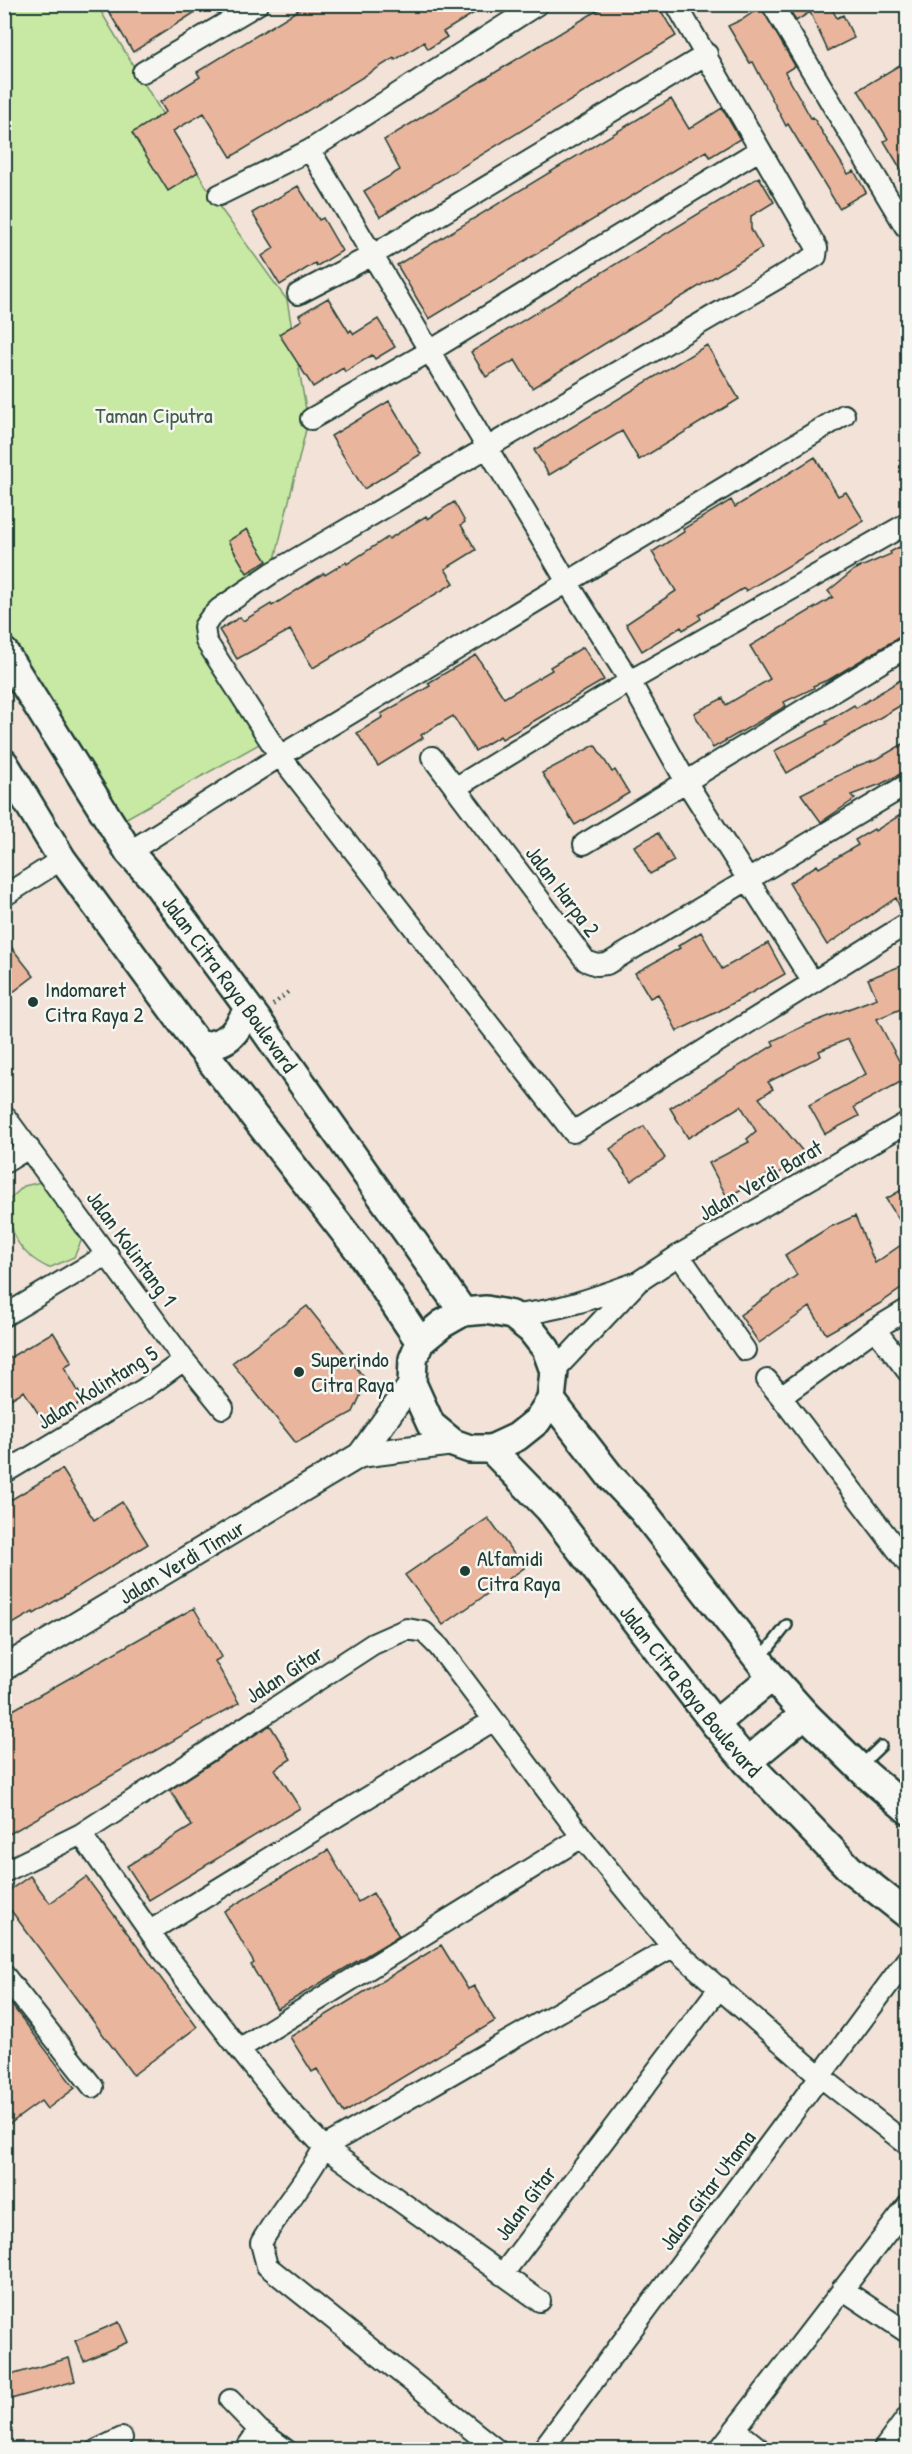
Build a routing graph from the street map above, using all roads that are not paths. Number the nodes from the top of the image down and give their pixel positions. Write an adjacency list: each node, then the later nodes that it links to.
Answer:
1 (258, 4): 6 (street)
2 (538, 4): 7 (street)
3 (676, 4): 5 (street)
4 (772, 4): 10 (street)
5 (707, 54): 8 (street); 11 (street)
6 (143, 72)
7 (310, 150): 9 (street); 11 (street)
8 (759, 150): 13 (street); 16 (street)
9 (219, 195)
10 (905, 226)
11 (373, 255): 12 (street); 13 (street)
12 (298, 294)
13 (430, 351): 15 (street); 16 (street)
14 (844, 415): 18 (street)
15 (311, 419)
16 (488, 448): 18 (street); 22 (street)
17 (908, 523): 21 (street)
18 (567, 582): 21 (street); 22 (street)
19 (908, 646): 25 (street)
20 (4, 652): 29 (main road, Jalan Citra Raya Boulevard)
21 (630, 681): 25 (street); 27 (street)
22 (280, 756): 29 (street); 34 (street)
23 (432, 757): 27 (street, Jalan Harpa 2)
24 (4, 763): 30 (main road)
25 (685, 780): 28 (street); 31 (street)
26 (908, 784): 31 (street, Jalan Harpa 2)
27 (455, 788): 31 (street, Jalan Harpa 2)
28 (584, 844)
29 (129, 852): 35 (main road, Jalan Citra Raya Boulevard)
30 (62, 860): 32 (street); 36 (main road)
31 (747, 880): 34 (street)
32 (4, 896)
33 (908, 923): 34 (street)
34 (812, 981)
35 (248, 1009): 36 (main road); 45 (main road, Jalan Citra Raya Boulevard)
36 (200, 1047): 49 (main road)
37 (4, 1115): 39 (street, Jalan Kolintang 1)
38 (908, 1122): 42 (street, Jalan Verdi Barat)
39 (29, 1148): 40 (street); 41 (street, Jalan Kolintang 1)
40 (4, 1162)
41 (108, 1254): 47 (street); 51 (street, Jalan Kolintang 1)
42 (679, 1255): 43 (street, Jalan Verdi Barat); 50 (street)
43 (638, 1282): 46 (street, Jalan Verdi Barat); 52 (street, Jalan Verdi Barat)
44 (908, 1309): 48 (street)
45 (463, 1312): 46 (main road); 49 (main road)
46 (512, 1315): 52 (main road)
47 (4, 1316)
48 (875, 1329): 53 (street); 56 (street)
49 (420, 1342): 55 (main road)
50 (745, 1350)
51 (184, 1360): 58 (street, Jalan Kolintang 1); 62 (street, Jalan Kolintang 5)
52 (554, 1371): 57 (main road)
53 (908, 1372)
54 (767, 1380): 56 (street)
55 (412, 1383): 59 (main road); 61 (street, Jalan Verdi Timur)
56 (780, 1397): 63 (street)
57 (551, 1400): 60 (main road); 66 (main road)
58 (222, 1408)
59 (453, 1443): 60 (main road); 61 (street, Jalan Verdi Timur)
60 (491, 1449): 69 (main road, Jalan Citra Raya Boulevard)
61 (360, 1455): 65 (street, Jalan Verdi Timur)
62 (4, 1473)
63 (908, 1564)
64 (787, 1625): 66 (lane)
65 (4, 1668)
66 (765, 1669): 67 (main road); 69 (main road)
67 (805, 1714): 71 (main road); 72 (main road)
68 (494, 1720): 74 (street, Jalan Gitar); 75 (street, Jalan Gitar); 78 (street)
69 (715, 1724): 71 (main road, Jalan Citra Raya Boulevard)
70 (881, 1746): 72 (lane)
71 (747, 1762): 77 (main road, Jalan Citra Raya Boulevard)
72 (859, 1767): 73 (main road)
73 (908, 1810)
74 (81, 1834): 76 (street, Jalan Gitar); 78 (street, Jalan Gitar)
75 (582, 1837): 79 (street, Jalan Gitar); 83 (street)
76 (4, 1872)
77 (908, 1914)
78 (150, 1931): 83 (street, Jalan Gitar)
79 (672, 1947): 82 (street, Jalan Gitar); 87 (street)
80 (908, 1958): 84 (street, Jalan Gitar Utama)
81 (4, 1975): 85 (street)
82 (720, 1986): 84 (street, Jalan Gitar); 89 (street, Jalan Gitar)
83 (239, 2049): 87 (street, Jalan Gitar)
84 (821, 2077): 86 (street, Jalan Gitar); 102 (street, Jalan Gitar Utama)
85 (93, 2087)
86 (908, 2145)
87 (324, 2147): 89 (street, Jalan Gitar); 101 (street)
88 (908, 2205): 90 (street)
89 (502, 2275): 91 (street)
90 (842, 2289): 92 (street); 95 (street)
91 (540, 2301)
92 (908, 2333)
93 (230, 2400): 96 (street)
94 (908, 2416): 105 (street)
95 (735, 2429): 103 (street); 104 (street)
96 (259, 2430): 99 (street); 100 (street)
97 (122, 2438): 98 (street)
98 (97, 2450)
99 (244, 2450)
100 (286, 2450)
101 (497, 2450)
102 (542, 2450)
103 (719, 2450)
104 (761, 2450)
105 (883, 2450)

